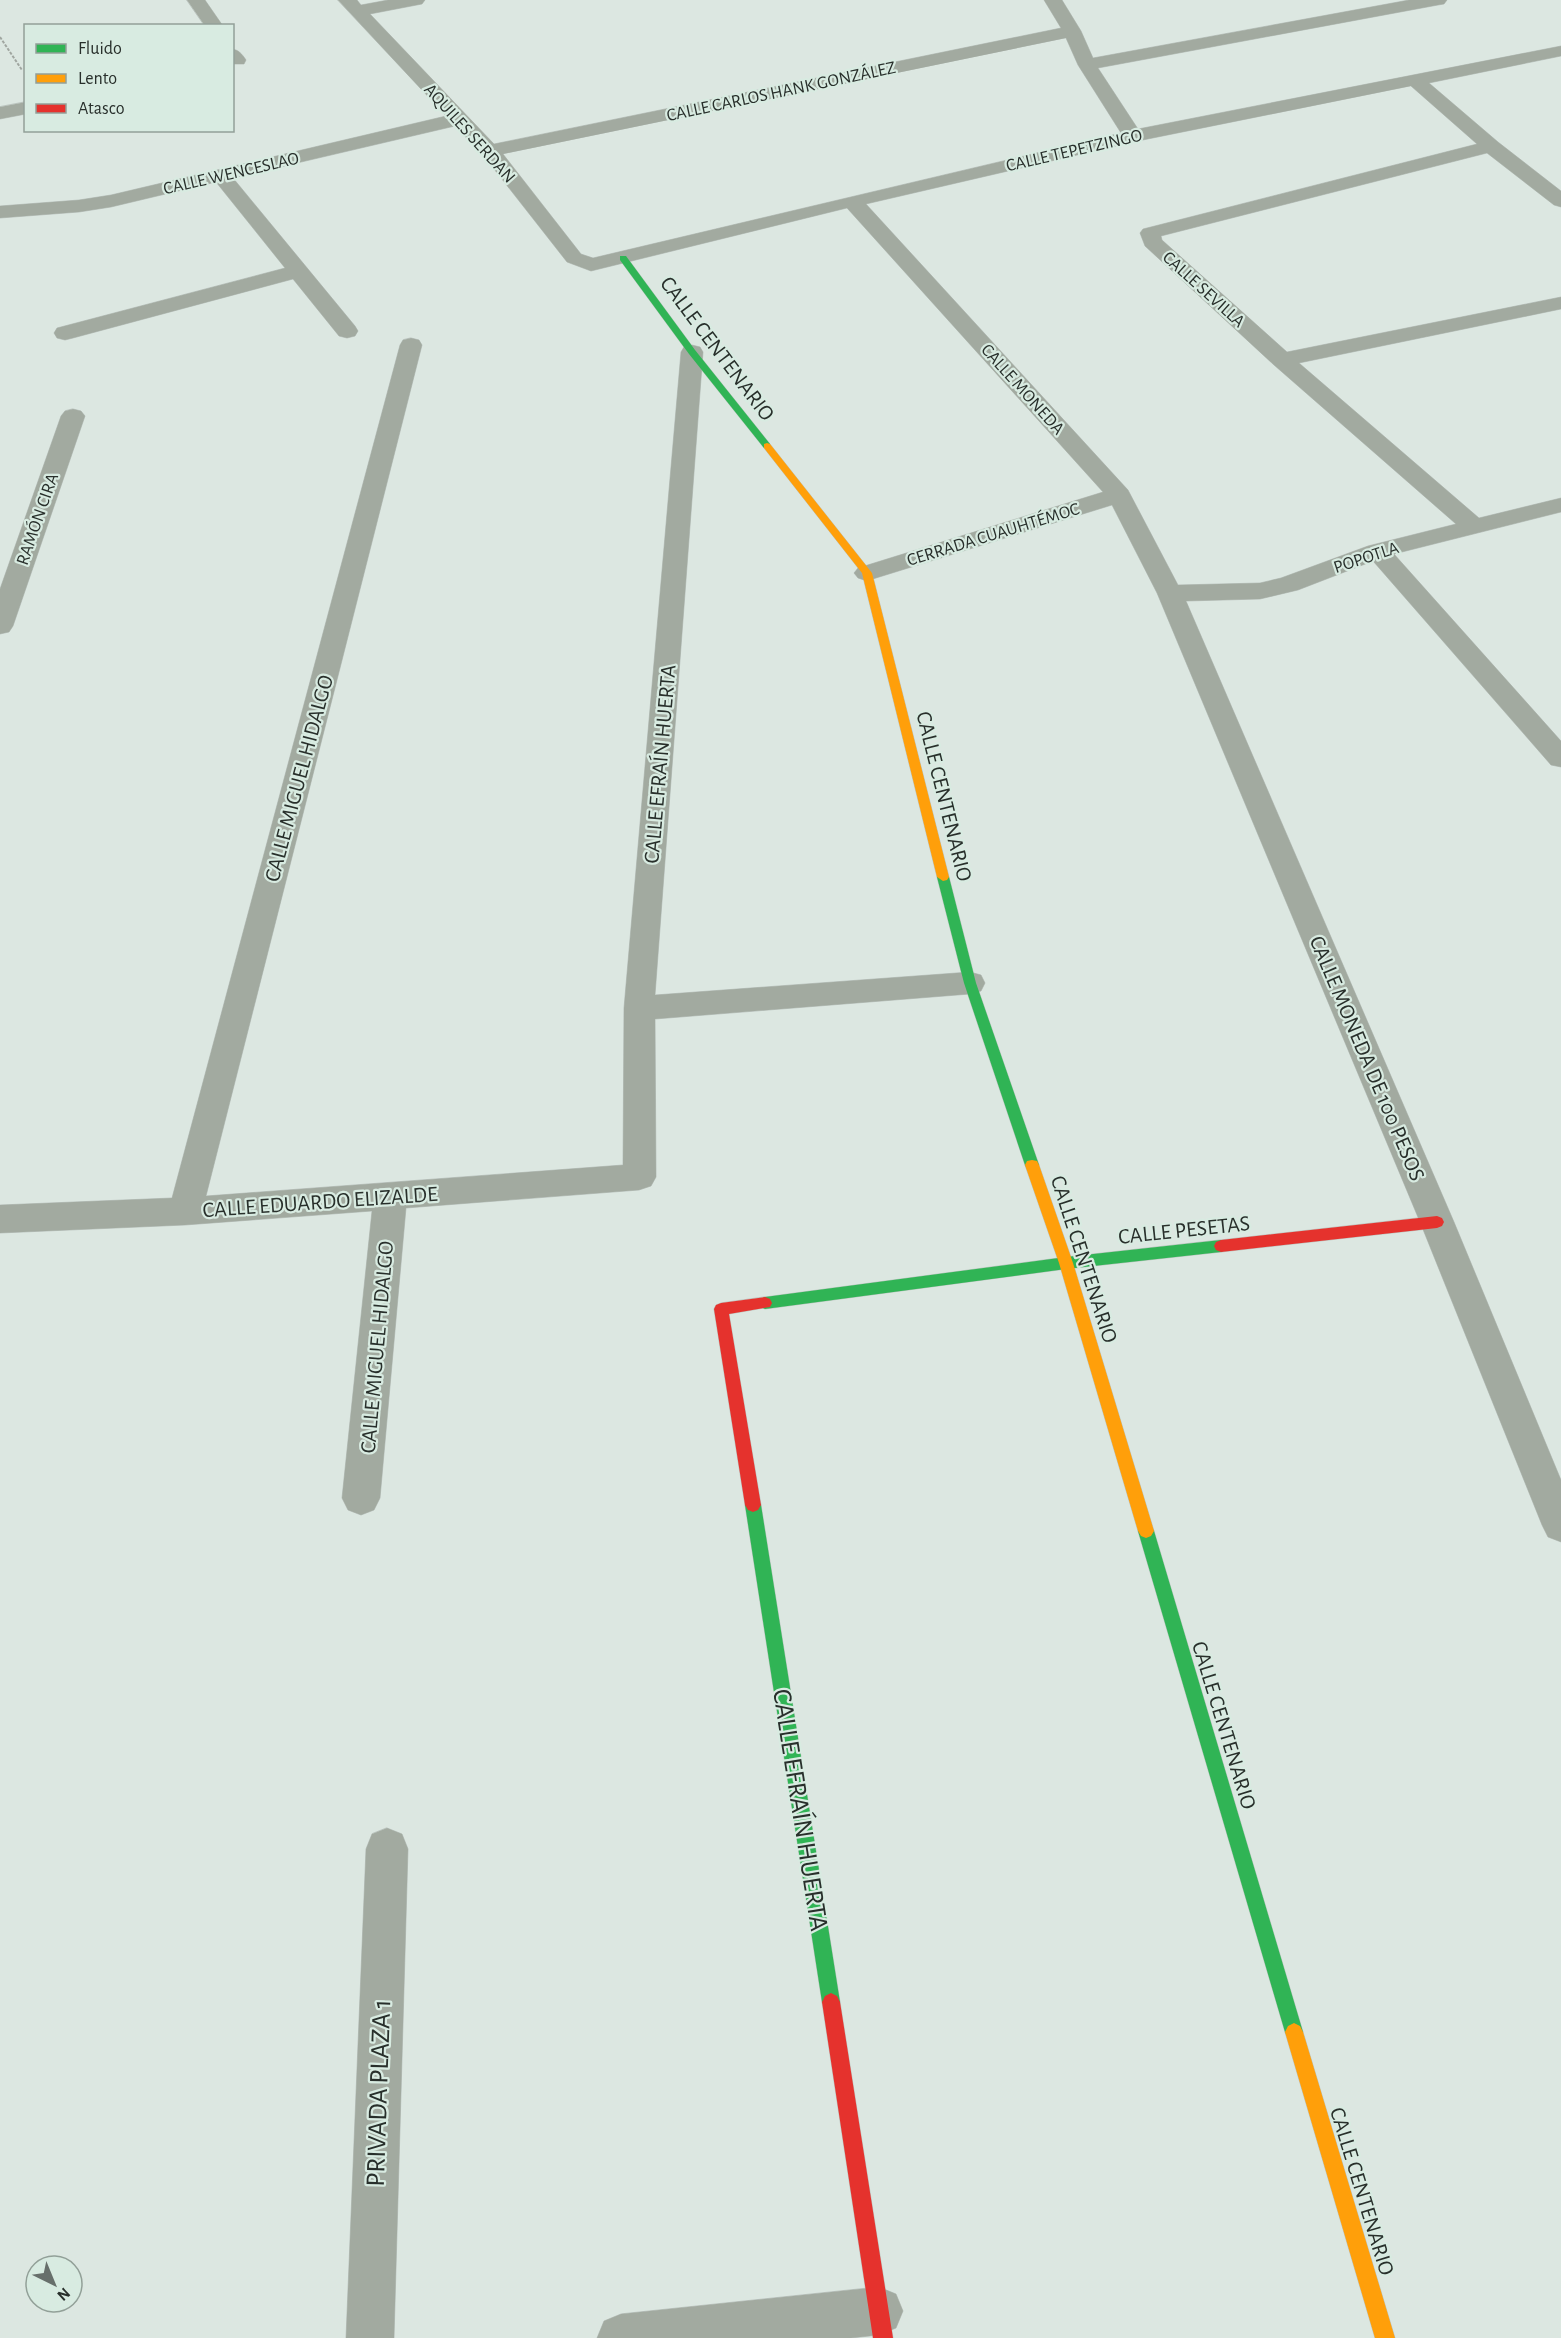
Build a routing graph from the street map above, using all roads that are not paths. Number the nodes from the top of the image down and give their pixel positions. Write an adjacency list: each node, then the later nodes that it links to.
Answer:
1 (196, 0): 6 (street)
2 (416, 0): 5 (street)
3 (1053, 0): 7 (street)
4 (1438, 0): 9 (street)
5 (352, 6): 13 (street, AQUILES SERDAN)
6 (213, 24)
7 (1072, 31): 9 (street); 16 (street, CALLE CARLOS HANK GONZÁLEZ)
8 (1561, 51): 10 (street, CALLE TEPETZINGO)
9 (1087, 65): 14 (street)
10 (1416, 81): 14 (street, CALLE TEPETZINGO); 15 (street)
11 (24, 108): 12 (street)
12 (0, 113)
13 (459, 118): 16 (street, AQUILES SERDAN); 17 (street, CALLE WENCESLAO)
14 (1133, 136): 18 (street, CALLE TEPETZINGO)
15 (1491, 146): 19 (street); 29 (street, CALLE SEVILLA)
16 (490, 151): 22 (street, AQUILES SERDAN)
17 (222, 176): 20 (street, CALLE WENCESLAO); 23 (street)
18 (852, 201): 21 (street, CALLE TEPETZINGO); 31 (street, CALLE MONEDA)
19 (1561, 201)
20 (0, 212)
21 (624, 258): 22 (street, CALLE TEPETZINGO); 28 (street, CALLE CENTENARIO)
22 (591, 265)
23 (297, 271): 25 (street); 26 (street)
24 (1561, 303): 29 (street)
25 (347, 332)
26 (65, 333)
27 (411, 345): 43 (street, CALLE MIGUEL HIDALGO)
28 (692, 352): 35 (street, CALLE CENTENARIO); 40 (street, CALLE EFRAÍN HUERTA)
29 (1282, 360): 33 (street, CALLE SEVILLA)
30 (73, 416): 37 (street, RAMÓN CIRA)
31 (1119, 495): 35 (street, CERRADA CUAUHTÉMOC); 36 (street, CALLE MONEDA)
32 (1561, 505): 33 (street, POPOTLA)
33 (1473, 526): 34 (street, POPOTLA)
34 (1377, 550): 36 (street, POPOTLA); 38 (street)
35 (867, 573): 39 (street, CALLE CENTENARIO)
36 (1170, 593): 45 (street, CALLE MONEDA DE 100 PESOS)
37 (1, 623)
38 (1561, 758)
39 (970, 982): 40 (street); 46 (street, CALLE CENTENARIO)
40 (639, 1008): 41 (street, CALLE EFRAÍN HUERTA)
41 (639, 1177): 42 (street, CALLE EDUARDO ELIZALDE)
42 (390, 1196): 43 (street, CALLE EDUARDO ELIZALDE); 48 (street, CALLE MIGUEL HIDALGO)
43 (185, 1211): 44 (street, CALLE EDUARDO ELIZALDE)
44 (0, 1219)
45 (1437, 1222): 46 (street, CALLE PESETAS); 49 (street, CALLE MONEDA DE 100 PESOS)
46 (1066, 1263): 47 (street, CALLE PESETAS); 54 (street, CALLE CENTENARIO)
47 (721, 1309): 51 (street, CALLE EFRAÍN HUERTA)
48 (361, 1498)
49 (1561, 1525)
50 (387, 1849): 52 (street, PRIVADA PLAZA 1)
51 (881, 2324): 53 (street)
52 (370, 2338)
53 (621, 2338)
54 (1385, 2338)

